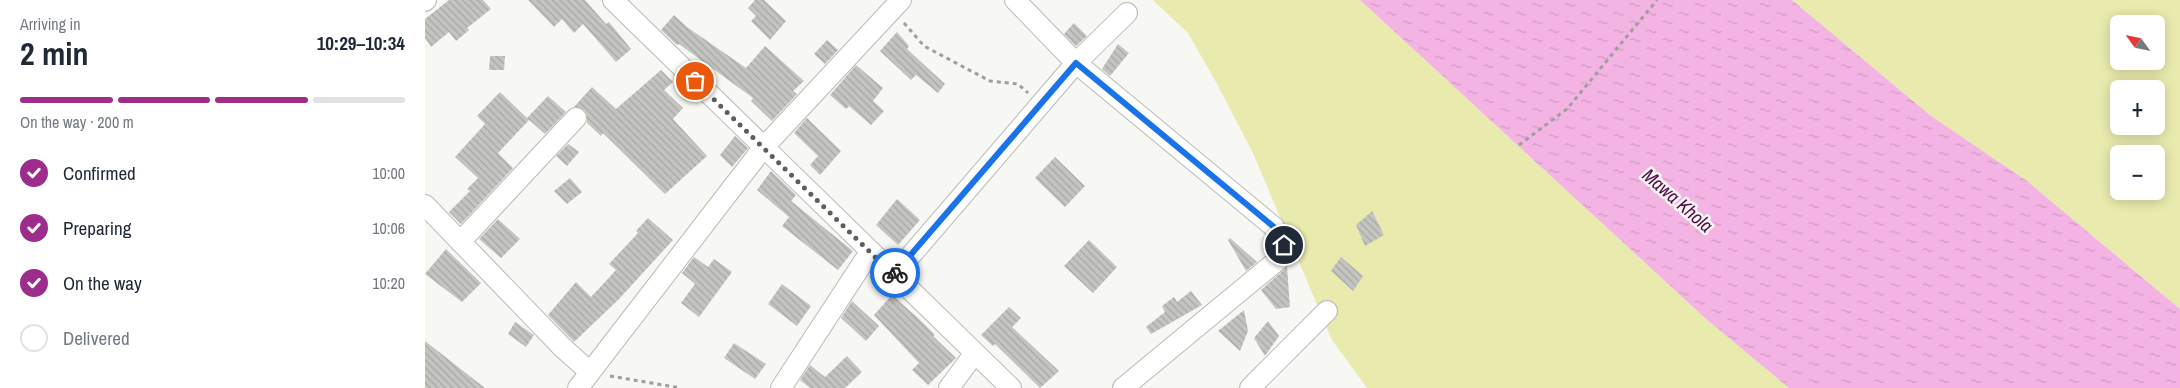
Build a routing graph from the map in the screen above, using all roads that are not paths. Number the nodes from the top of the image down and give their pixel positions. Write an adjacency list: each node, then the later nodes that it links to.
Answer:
1 (613, 0): 7 (street)
2 (1015, 0): 5 (street)
3 (897, 5): 7 (street)
4 (1127, 13): 5 (street)
5 (1076, 63): 11 (street); 18 (street)
6 (576, 118): 9 (street)
7 (763, 148): 10 (street); 14 (street)
8 (425, 205): 9 (street)
9 (460, 242): 14 (street)
10 (870, 252): 11 (street); 15 (street)
11 (894, 275): 13 (street)
12 (1327, 311): 19 (street)
13 (974, 354): 16 (street); 17 (street)
14 (584, 380)
15 (781, 388)
16 (949, 388)
17 (1011, 388)
18 (1123, 388)
19 (1250, 388)

